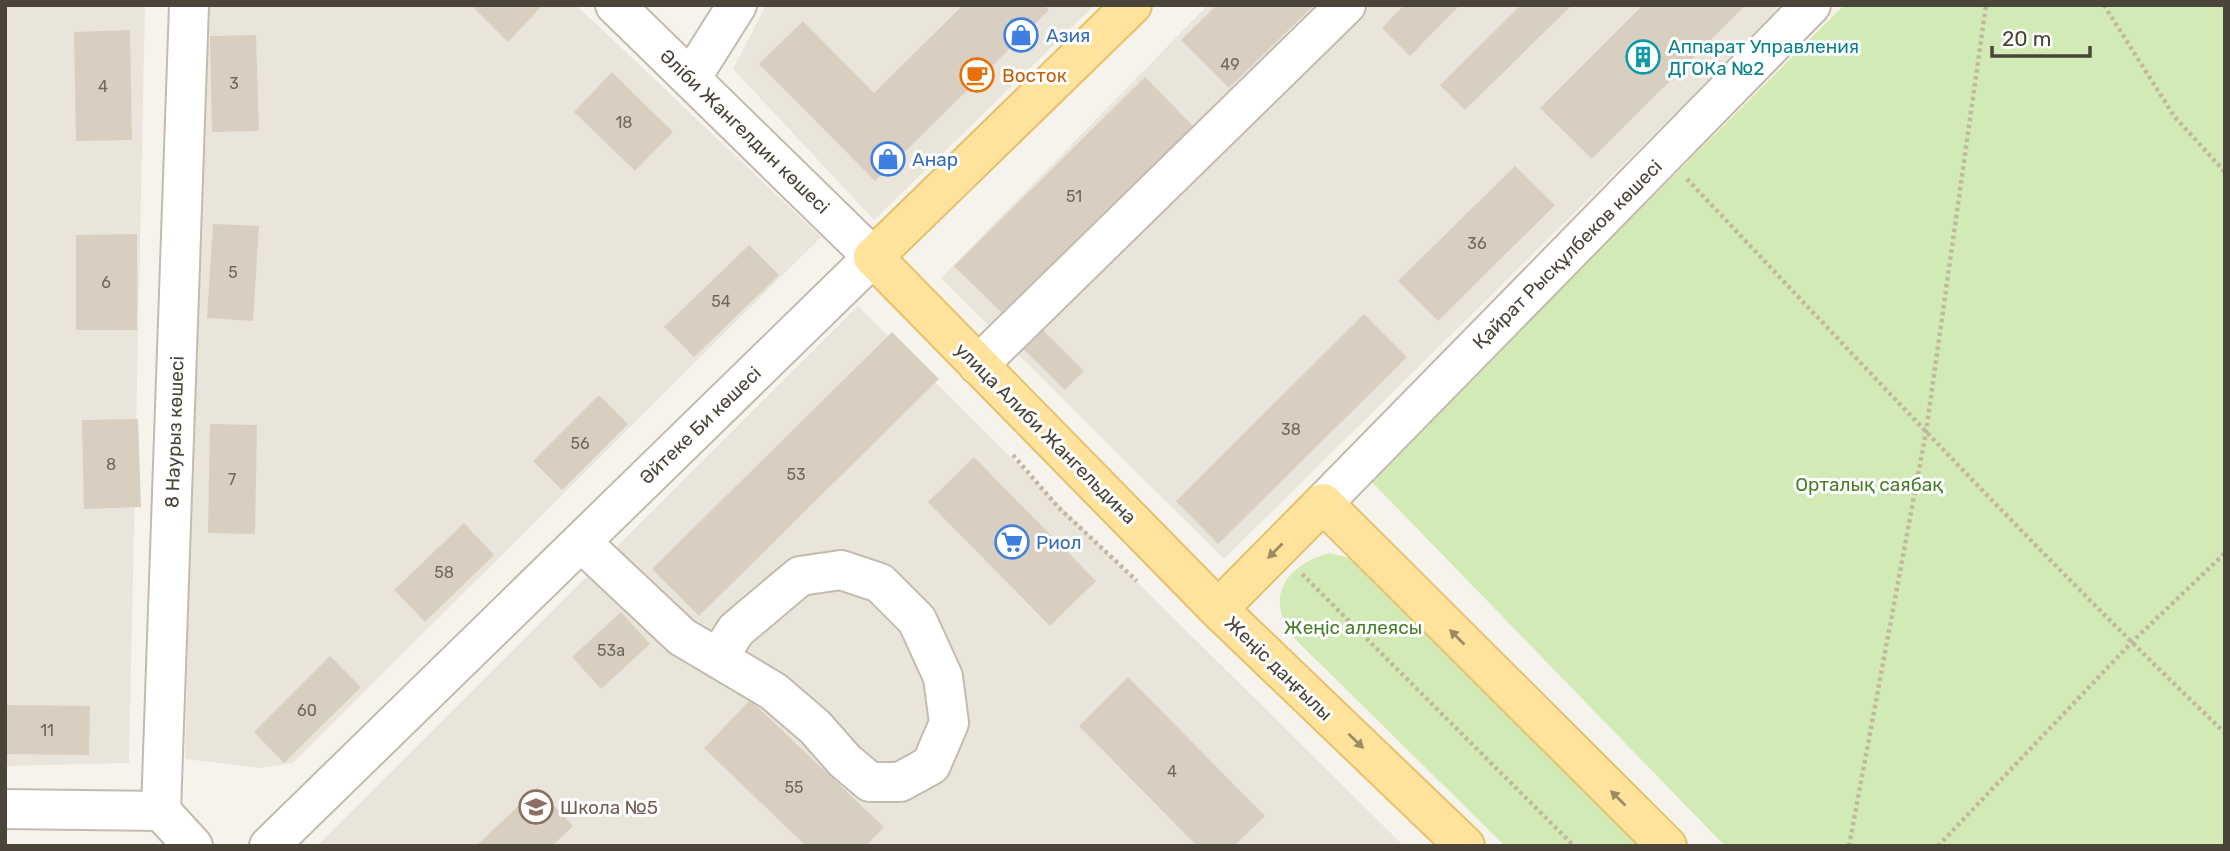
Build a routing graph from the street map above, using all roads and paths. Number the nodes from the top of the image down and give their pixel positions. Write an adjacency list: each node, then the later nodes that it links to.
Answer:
1 (189, 5): 24 (street, 8 Наурыз көшесі)
2 (615, 5): 9 (street, Әліби Жангелдин көшесі)
3 (737, 5): 9 (street)
4 (1132, 5): 12 (main road, Әйтеке Би көшесі)
5 (1346, 5): 13 (street)
6 (1811, 5): 10 (street, Қайрат Рысқұлбеков көшесі)
7 (1986, 5): 14 (path)
8 (2104, 5): 11 (path)
9 (691, 78): 12 (street, Әліби Жангелдин көшесі)
10 (1664, 156): 14 (path); 15 (street, Қайрат Рысқұлбеков көшесі)
11 (2225, 172)
12 (873, 257): 13 (main road, улица Алиби Жангельдина); 16 (street, Әйтеке Би көшесі)
13 (978, 365): 19 (main road, улица Алиби Жангельдина)
14 (1926, 432): 20 (path); 30 (path)
15 (1323, 503): 17 (main road, Жеңіс даңғылы); 29 (main road, one-way to 15)
16 (581, 542): 21 (street); 26 (street, Әйтеке Би көшесі)
17 (1277, 550): 19 (main road, Жеңіс даңғылы, one-way to 19); 28 (path)
18 (2225, 553): 20 (path)
19 (1218, 609): 27 (main road, Жеңіс даңғылы, one-way to 27)
20 (2132, 643): 22 (path); 31 (path)
21 (718, 658): 21 (street)
22 (2225, 733)
23 (5, 809): 24 (street)
24 (161, 811): 25 (street)
25 (193, 846)
26 (269, 846)
27 (1465, 846)
28 (1574, 846)
29 (1667, 846)
30 (1849, 846)
31 (1938, 846)

